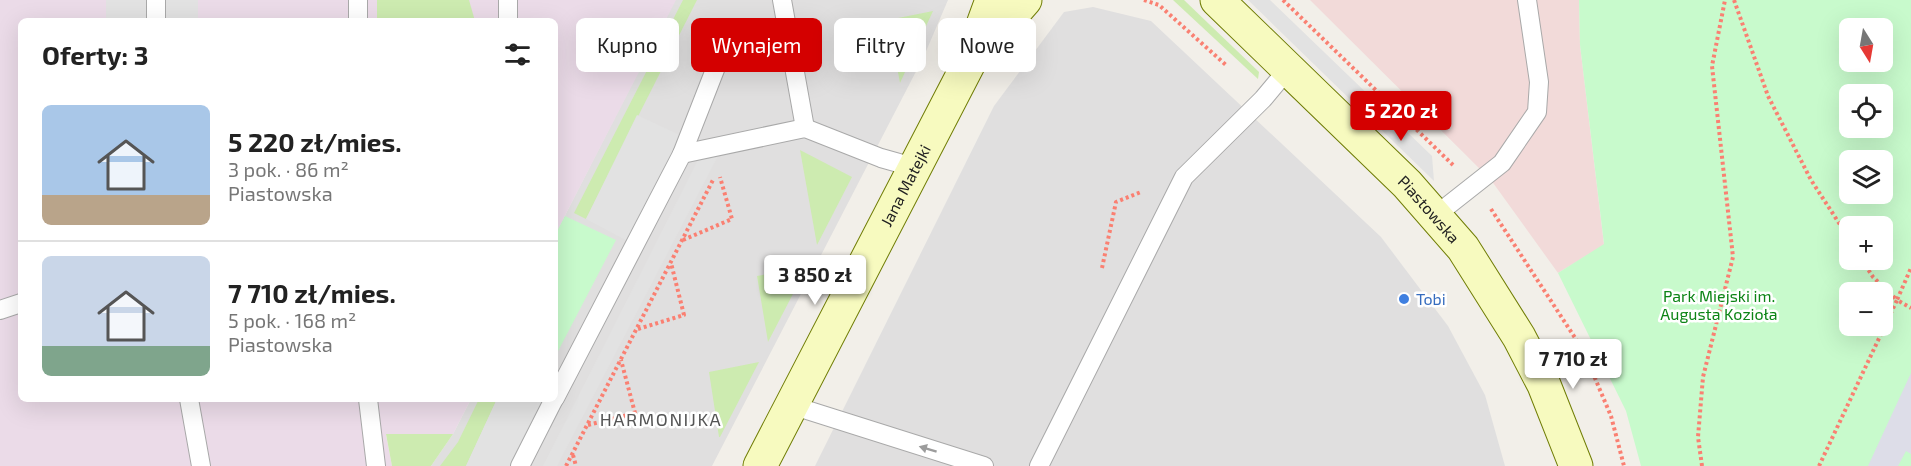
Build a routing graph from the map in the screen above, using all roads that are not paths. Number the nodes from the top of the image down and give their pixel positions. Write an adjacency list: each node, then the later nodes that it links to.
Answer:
1 (156, 0): 9 (lane)
2 (358, 0): 10 (lane)
3 (508, 0): 11 (lane)
4 (782, 0): 12 (lane)
5 (992, 0): 13 (street, Jana Matejki)
6 (1025, 0): 14 (street, Jana Matejki)
7 (1217, 0): 15 (street, Piastowska)
8 (1527, 0): 22 (lane)
9 (156, 18)
10 (358, 18)
11 (507, 18)
12 (785, 18)
13 (985, 18)
14 (1009, 18)
15 (1288, 69): 22 (street, Piastowska); 35 (lane)
16 (714, 72): 20 (lane)
17 (794, 72): 19 (lane)
18 (964, 72): 21 (street, Jana Matejki)
19 (805, 128): 20 (lane); 21 (lane)
20 (682, 154): 25 (lane)
21 (913, 168): 29 (street, Jana Matejki)
22 (1436, 215): 36 (street, Piastowska)
23 (18, 304): 24 (lane)
24 (0, 310)
25 (558, 392)
26 (190, 402): 30 (lane)
27 (368, 402): 31 (lane)
28 (553, 402): 32 (lane)
29 (791, 405): 33 (street, Jana Matejki); 34 (lane, one-way to 29)
30 (201, 466)
31 (376, 466)
32 (520, 466)
33 (760, 466)
34 (984, 466)
35 (1039, 466)
36 (1576, 466)

